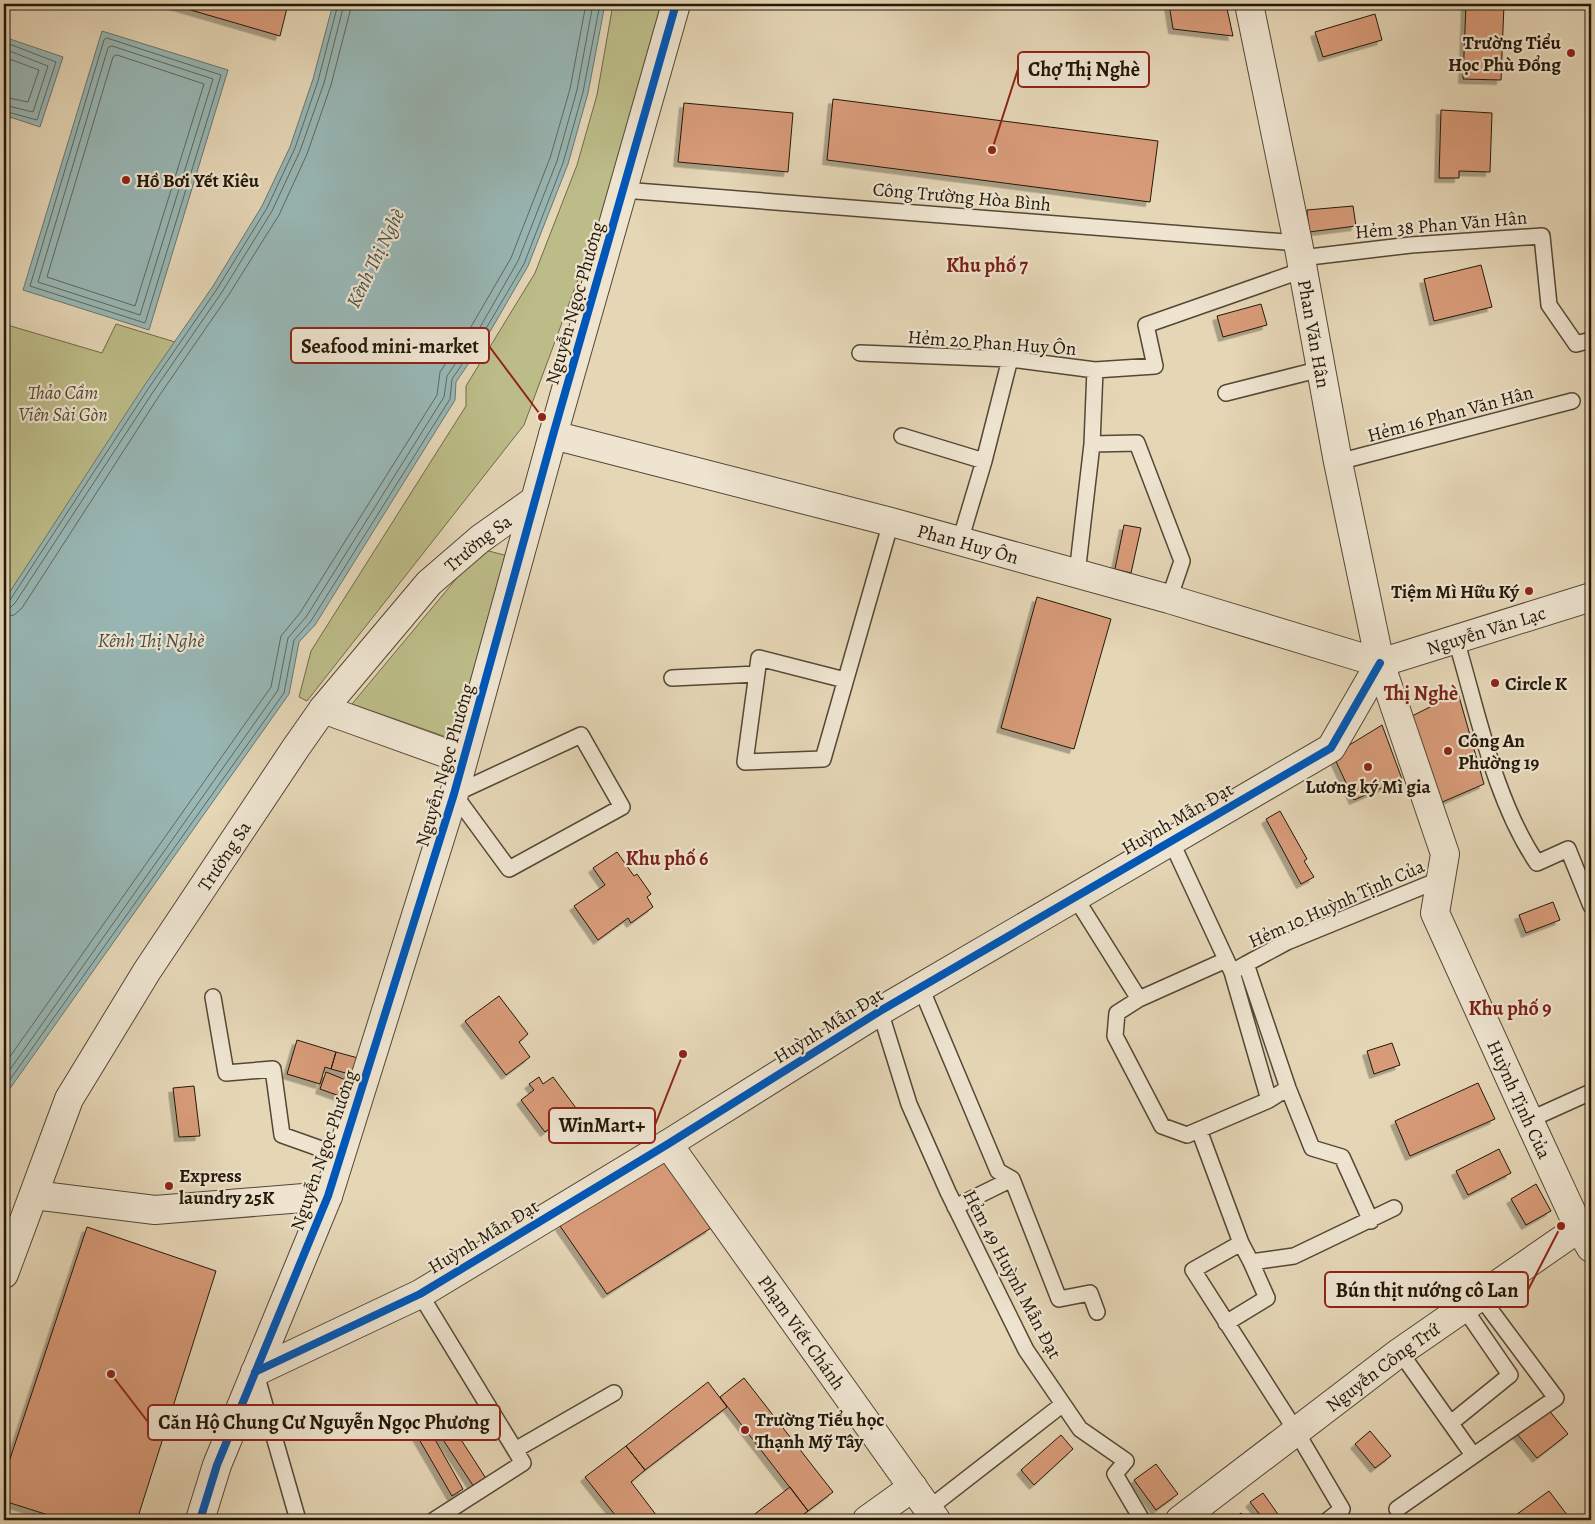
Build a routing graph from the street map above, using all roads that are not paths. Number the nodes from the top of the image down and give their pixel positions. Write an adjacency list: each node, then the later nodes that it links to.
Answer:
1 (676, 4): 3 (street, Nguyễn Ngọc Phương)
2 (1249, 4): 4 (street, Phan Văn Hân)
3 (622, 190): 4 (lane, Công Trường Hòa Bình); 12 (street, Nguyễn Ngọc Phương)
4 (1301, 257): 5 (lane, Hẻm 38 Phan Văn Hân); 8 (street, Phan Văn Hân); 9 (lane)
5 (1591, 340)
6 (860, 353): 7 (lane, Hẻm 20 Phan Huy Ôn)
7 (1010, 359): 9 (lane, Hẻm 20 Phan Huy Ôn); 15 (lane)
8 (1321, 369): 10 (lane); 16 (street, Phan Văn Hân)
9 (1095, 370): 14 (lane, Hẻm 20 Phan Huy Ôn)
10 (1226, 392)
11 (1572, 402): 16 (lane, Hẻm 16 Phan Văn Hân)
12 (553, 435): 17 (street, Nguyễn Ngọc Phương); 18 (street, Phan Huy Ôn)
13 (902, 436): 15 (lane)
14 (1092, 444): 20 (lane, Hẻm 20 Phan Huy Ôn); 22 (lane)
15 (984, 460): 19 (lane)
16 (1338, 462): 24 (street, Phan Văn Hân)
17 (534, 500): 28 (street, Trường Sa); 29 (street, Nguyễn Ngọc Phương)
18 (890, 522): 19 (street, Phan Huy Ôn); 27 (lane)
19 (960, 541): 20 (street, Phan Huy Ôn)
20 (1077, 574): 22 (street, Phan Huy Ôn)
21 (1591, 597): 23 (street, Nguyễn Văn Lạc)
22 (1169, 599): 24 (street, Phan Huy Ôn)
23 (1456, 640): 24 (street, Nguyễn Văn Lạc); 34 (lane)
24 (1380, 664): 31 (street, Huỳnh Mẫn Đạt); 32 (street, Huỳnh Tịnh Của)
25 (757, 674): 26 (lane); 27 (lane); 27 (lane)
26 (672, 678)
27 (845, 680)
28 (323, 709): 29 (street); 49 (street, Trường Sa)
29 (462, 759): 30 (street, Nguyễn Ngọc Phương)
30 (454, 794): 30 (lane); 47 (street, Nguyễn Ngọc Phương)
31 (1171, 841): 33 (street, Huỳnh Mẫn Đạt); 36 (lane)
32 (1441, 879): 35 (lane, Hẻm 10 Huỳnh Tịnh Của); 44 (street, Huỳnh Tịnh Của)
33 (1075, 897): 37 (street, Huỳnh Mẫn Đạt); 39 (lane)
34 (1591, 906)
35 (1246, 964): 36 (lane, Hẻm 10 Huỳnh Tịnh Của); 41 (lane)
36 (1229, 966): 39 (lane, Hẻm 10 Huỳnh Tịnh Của); 43 (lane)
37 (921, 988): 40 (street, Huỳnh Mẫn Đạt); 48 (lane)
38 (213, 997): 47 (lane)
39 (1139, 998): 45 (lane, Hẻm 10 Huỳnh Tịnh Của)
40 (880, 1011): 46 (street, Huỳnh Mẫn Đạt); 51 (lane, Hẻm 49 Huỳnh Mẫn Đạt)
41 (1288, 1088): 43 (lane); 53 (lane)
42 (1591, 1092): 44 (lane)
43 (1269, 1100): 45 (lane)
44 (1529, 1120): 54 (street, Huỳnh Tịnh Của)
45 (1198, 1130): 55 (lane)
46 (668, 1144): 58 (street, Huỳnh Mẫn Đạt); 70 (street, Phạm Viết Chánh)
47 (341, 1156): 50 (street, Nguyễn Ngọc Phương)
48 (1012, 1179): 51 (lane); 60 (lane)
49 (34, 1195): 50 (street); 57 (street, Trường Sa)
50 (328, 1196): 63 (street, Nguyễn Ngọc Phương)
51 (955, 1207): 65 (lane, Hẻm 49 Huỳnh Mẫn Đạt)
52 (1394, 1208): 53 (lane)
53 (1371, 1221): 56 (lane)
54 (1587, 1233): 59 (street, Nguyễn Công Trứ)
55 (1241, 1244): 56 (lane); 61 (lane)
56 (1251, 1262): 61 (lane)
57 (4, 1274)
58 (420, 1294): 63 (street, Huỳnh Mẫn Đạt); 68 (lane)
59 (1472, 1302): 62 (street, Nguyễn Công Trứ); 66 (lane); 69 (lane)
60 (1097, 1312)
61 (1226, 1323): 67 (lane)
62 (1400, 1352): 66 (lane); 67 (street, Nguyễn Công Trứ)
63 (255, 1372): 73 (street, Nguyễn Ngọc Phương); 74 (lane)
64 (614, 1393): 68 (lane)
65 (1063, 1404): 72 (lane); 77 (lane, Hẻm 49 Huỳnh Mẫn Đạt)
66 (1452, 1422): 69 (lane)
67 (1296, 1431): 78 (street, Nguyễn Công Trứ); 79 (lane)
68 (515, 1450): 75 (lane)
69 (1474, 1454): 71 (lane)
70 (913, 1487): 72 (street, Phạm Viết Chánh); 76 (street)
71 (1397, 1509)
72 (932, 1514)
73 (200, 1520)
74 (298, 1520)
75 (434, 1520)
76 (867, 1520)
77 (1142, 1520)
78 (1180, 1520)
79 (1328, 1520)

